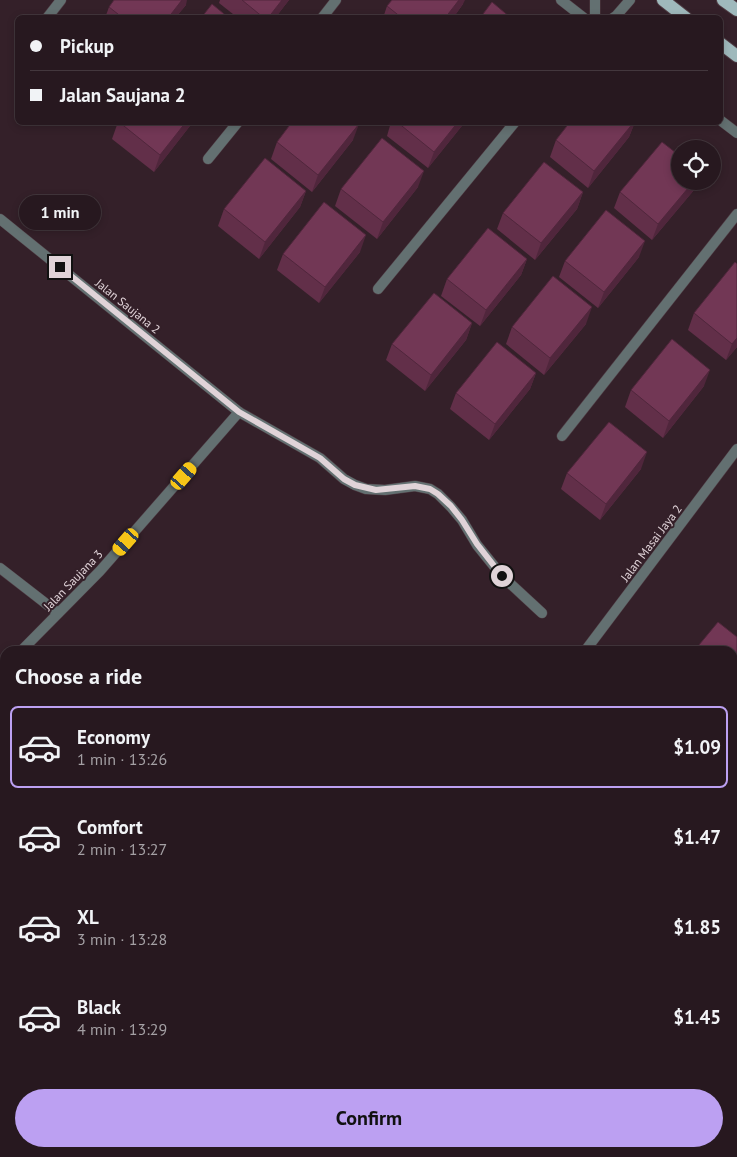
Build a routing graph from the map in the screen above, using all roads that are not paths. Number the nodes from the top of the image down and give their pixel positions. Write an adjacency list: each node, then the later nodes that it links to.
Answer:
1 (61, 0): 9 (street)
2 (336, 0): 10 (street)
3 (562, 0): 11 (street)
4 (595, 0): 12 (street)
5 (630, 0): 13 (street)
6 (663, 0): 14 (main road)
7 (723, 0): 8 (main road)
8 (737, 10)
9 (49, 15)
10 (324, 15)
11 (580, 15)
12 (595, 15)
13 (616, 15)
14 (682, 15)
15 (723, 45): 16 (main road)
16 (737, 56)
17 (723, 122): 20 (street)
18 (236, 125): 21 (street)
19 (513, 125): 24 (street)
20 (737, 133)
21 (208, 159)
22 (737, 214): 26 (street)
23 (0, 219): 25 (street, Jalan Saujana 2)
24 (378, 290)
25 (239, 412): 29 (street, Jalan Saujana 2); 30 (street, Jalan Saujana 3)
26 (562, 436)
27 (737, 449): 32 (street, Jalan Masai Jaya 2)
28 (0, 568): 30 (street)
29 (542, 613)
30 (58, 614): 31 (street, Jalan Saujana 3)
31 (26, 646)
32 (588, 646)

